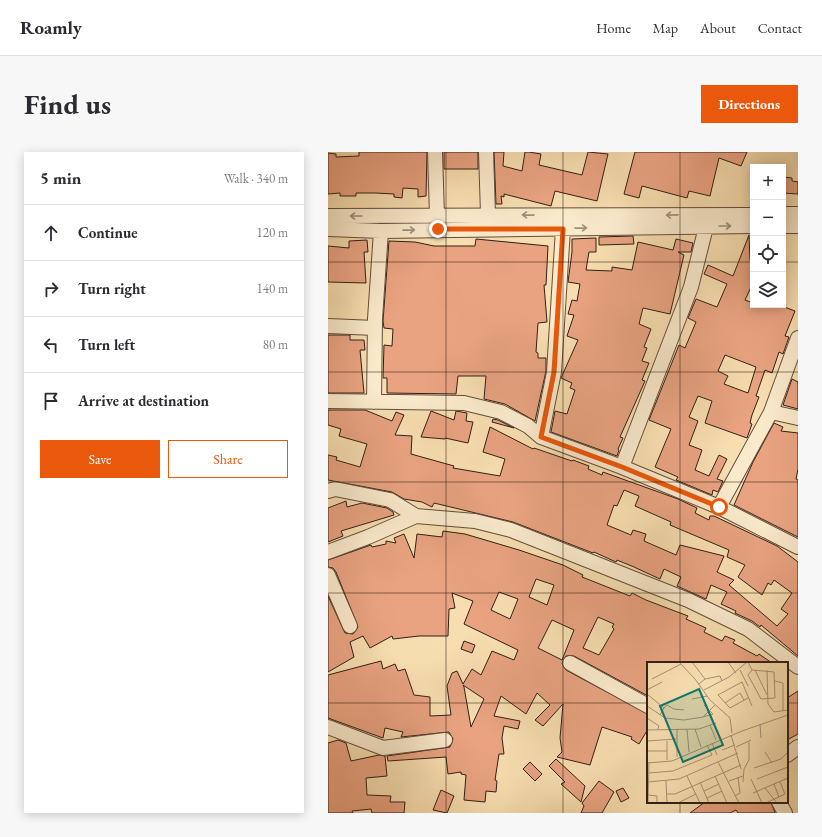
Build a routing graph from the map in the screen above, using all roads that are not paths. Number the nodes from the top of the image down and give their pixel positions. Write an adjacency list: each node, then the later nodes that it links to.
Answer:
1 (435, 152): 8 (street)
2 (486, 152): 3 (street)
3 (488, 214): 4 (street, one-way to 3); 8 (street)
4 (750, 214)
5 (786, 214): 6 (street)
6 (798, 214)
7 (328, 216): 8 (street, one-way to 7)
8 (437, 216)
9 (750, 226): 12 (street, one-way to 9)
10 (786, 226): 11 (street)
11 (798, 226)
12 (706, 227): 14 (street, one-way to 12); 24 (street)
13 (328, 229): 15 (street)
14 (563, 229): 15 (street, one-way to 14); 23 (street)
15 (382, 230): 17 (street)
16 (328, 326): 17 (street)
17 (375, 328): 20 (street)
18 (798, 338): 21 (street)
19 (328, 401): 20 (street)
20 (374, 402): 23 (street)
21 (771, 412): 22 (street); 26 (street)
22 (798, 418)
23 (541, 437): 24 (street)
24 (622, 467): 26 (street)
25 (328, 491): 27 (street)
26 (719, 507): 28 (street)
27 (416, 516): 29 (street); 33 (street)
28 (798, 546)
29 (328, 552)
30 (328, 575): 31 (street)
31 (350, 626)
32 (570, 663): 34 (street)
33 (798, 667)
34 (647, 705)
35 (328, 727): 36 (street)
36 (445, 740)
37 (798, 748): 38 (street)
38 (788, 754)
39 (780, 803): 40 (street)
40 (785, 813)

